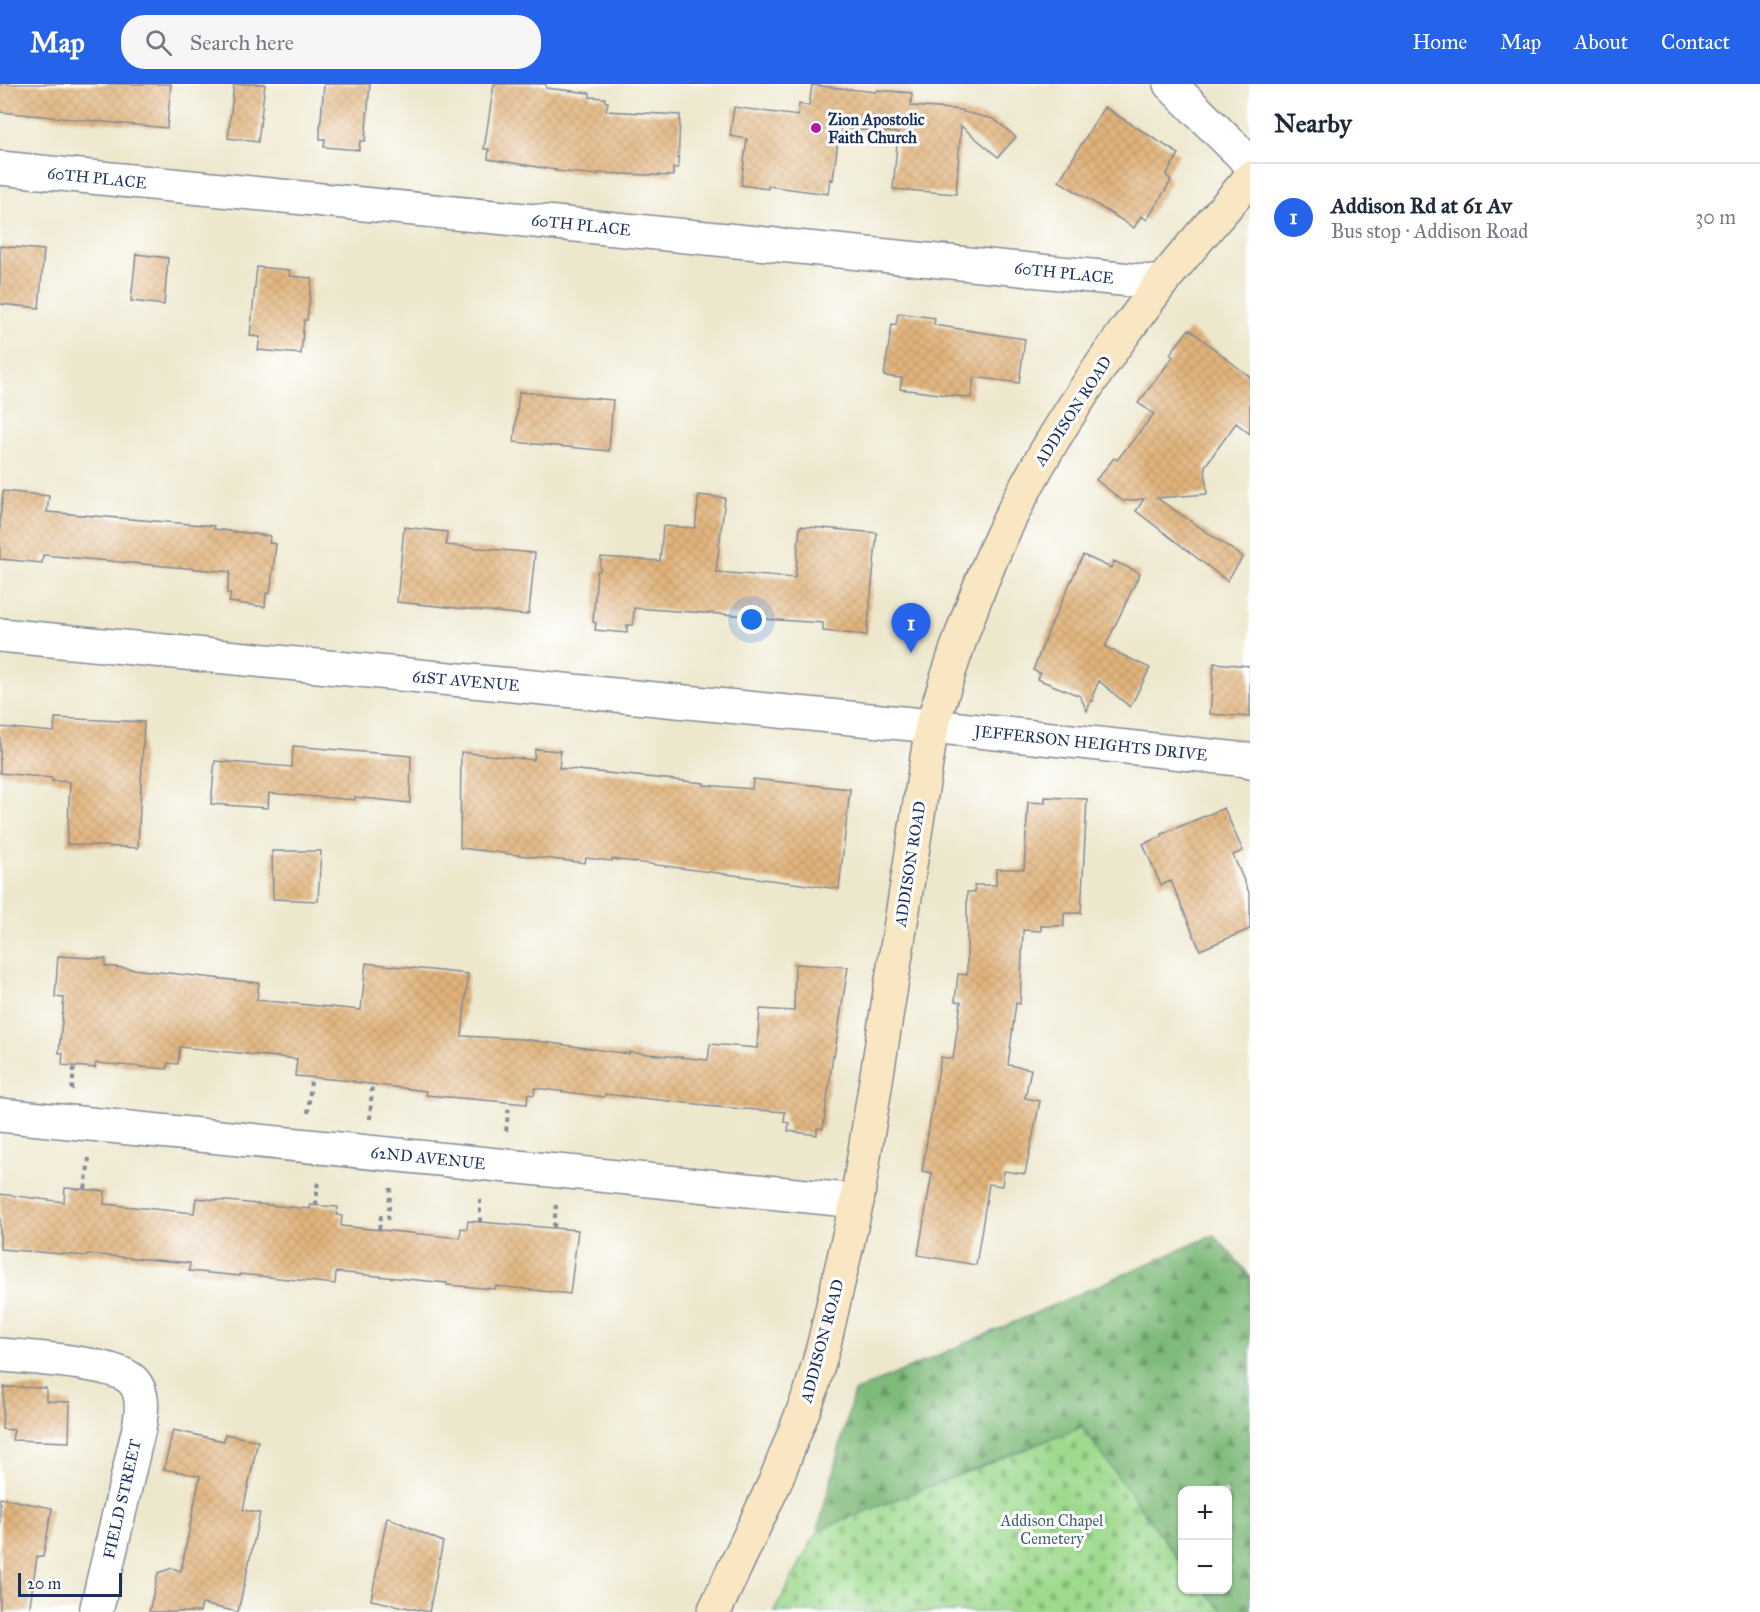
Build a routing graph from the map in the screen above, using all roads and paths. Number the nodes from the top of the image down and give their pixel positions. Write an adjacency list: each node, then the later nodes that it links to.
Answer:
1 (1170, 84): 2 (street)
2 (1250, 163)
3 (0, 168): 5 (street, 60TH PLACE)
4 (1250, 178): 5 (street, ADDISON ROAD)
5 (1161, 283): 7 (street, ADDISON ROAD)
6 (0, 635): 7 (street, 61ST AVENUE)
7 (932, 726): 8 (street, JEFFERSON HEIGHTS DRIVE); 23 (street, ADDISON ROAD)
8 (1250, 762)
9 (74, 1067): 12 (path)
10 (311, 1080): 15 (path)
11 (372, 1084): 16 (path)
12 (71, 1099)
13 (509, 1105): 17 (path)
14 (0, 1115): 23 (street, 62ND AVENUE)
15 (307, 1123)
16 (369, 1128)
17 (506, 1132)
18 (90, 1148): 21 (path)
19 (319, 1170): 25 (path)
20 (391, 1186): 28 (path)
21 (85, 1189)
22 (480, 1194): 26 (path)
23 (857, 1201): 31 (street, ADDISON ROAD)
24 (556, 1204): 27 (path)
25 (316, 1205)
26 (480, 1222)
27 (554, 1227)
28 (379, 1229)
29 (0, 1355): 30 (street, FIELD STREET)
30 (96, 1612)
31 (714, 1612)

